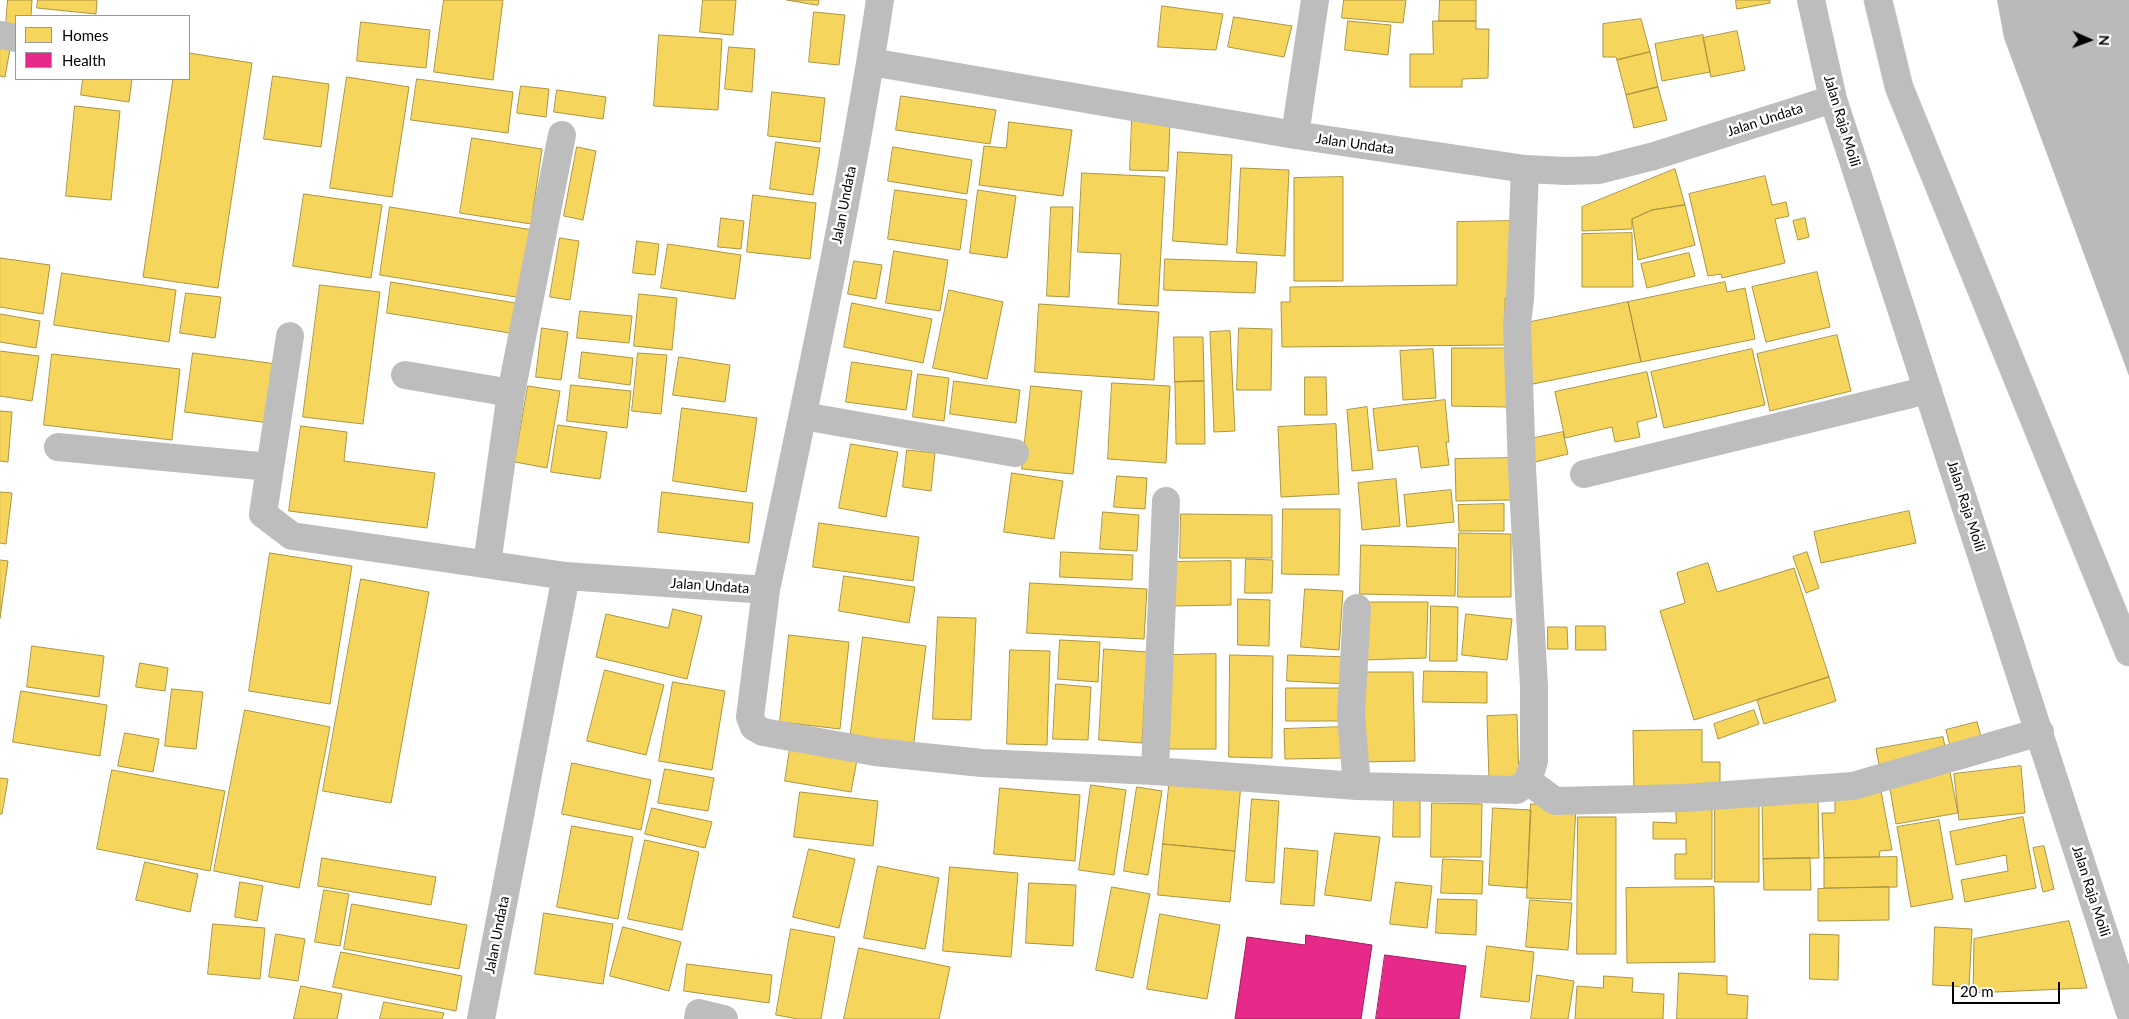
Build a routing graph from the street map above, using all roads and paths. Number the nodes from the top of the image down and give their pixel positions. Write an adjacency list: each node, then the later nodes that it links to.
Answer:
1 (880, 0): 7 (street, Jalan Undata)
2 (1315, 0): 10 (street)
3 (1811, 0): 8 (street, Jalan Raja Moili)
4 (1878, 0): 26 (street)
5 (0, 36): 6 (street)
6 (15, 38)
7 (871, 62): 10 (street, Jalan Undata); 16 (street, Jalan Undata)
8 (1833, 99): 11 (street, Jalan Undata); 14 (street, Jalan Raja Moili)
9 (562, 135): 15 (street)
10 (1295, 135): 11 (street, Jalan Undata)
11 (1525, 169): 29 (street)
12 (290, 336): 19 (street)
13 (405, 375): 15 (street)
14 (1928, 390): 20 (street); 27 (street, Jalan Raja Moili)
15 (511, 393): 22 (street)
16 (803, 416): 18 (street); 24 (street, Jalan Undata)
17 (58, 447): 19 (street)
18 (1015, 453)
19 (270, 467): 22 (street)
20 (1584, 474)
21 (1166, 502): 28 (street)
22 (487, 564): 23 (street)
23 (566, 576): 24 (street, Jalan Undata); 32 (street, Jalan Undata)
24 (766, 590): 28 (street)
25 (1358, 608): 30 (street)
26 (2129, 652)
27 (2040, 732): 29 (street); 31 (street, Jalan Raja Moili)
28 (1155, 772): 30 (street)
29 (1528, 781): 30 (street)
30 (1357, 786)
31 (2129, 1010)
32 (481, 1019)
33 (698, 1019): 34 (street)
34 (724, 1019)

